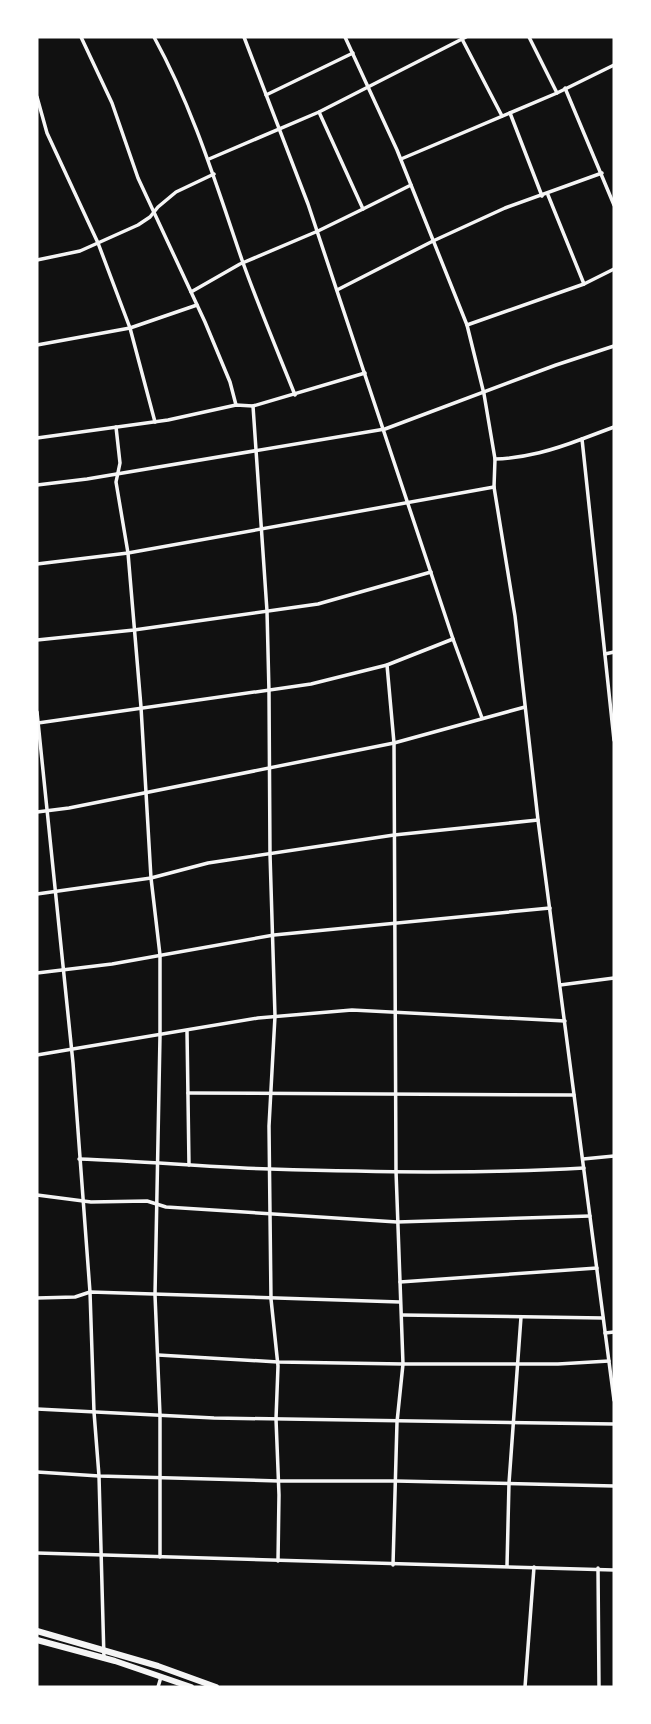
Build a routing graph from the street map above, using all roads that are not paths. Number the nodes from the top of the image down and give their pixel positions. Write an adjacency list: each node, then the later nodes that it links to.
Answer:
1 (81, 37): 27 (street)
2 (155, 37): 18 (street)
3 (244, 37): 12 (street)
4 (345, 37): 7 (street)
5 (529, 37): 11 (street)
6 (460, 38): 9 (street); 16 (street)
7 (353, 53): 9 (street); 12 (street)
8 (614, 65): 10 (street)
9 (368, 88): 14 (street); 19 (street)
10 (565, 88): 11 (street); 20 (street)
11 (557, 93): 15 (street)
12 (266, 95): 17 (street)
13 (37, 97): 30 (street)
14 (319, 112): 17 (street); 26 (street)
15 (510, 113): 16 (street); 24 (street)
16 (502, 116): 19 (street)
17 (281, 128): 18 (street); 28 (street)
18 (209, 159): 21 (street)
19 (401, 159): 22 (street)
20 (602, 173): 23 (street); 25 (street)
21 (214, 174): 27 (street); 32 (street)
22 (411, 185): 26 (street); 29 (street)
23 (548, 194): 24 (street); 34 (street)
24 (542, 196): 29 (street)
25 (614, 205)
26 (363, 209): 28 (street)
27 (154, 213): 30 (street); 36 (street)
28 (318, 231): 32 (street); 35 (street)
29 (433, 240): 35 (street); 38 (street)
30 (98, 243): 31 (street); 39 (street)
31 (37, 260)
32 (243, 263): 36 (street); 44 (street)
33 (614, 268): 34 (street)
34 (584, 284): 38 (street)
35 (337, 290): 42 (street)
36 (191, 292): 37 (street)
37 (197, 305): 39 (street); 45 (street)
38 (467, 326): 43 (street)
39 (130, 328): 40 (street); 47 (street)
40 (37, 345)
41 (614, 346): 43 (street)
42 (365, 373): 44 (street); 50 (street)
43 (484, 394): 50 (street); 54 (street)
44 (295, 395): 46 (street)
45 (236, 405): 46 (street); 47 (street)
46 (253, 406): 53 (street)
47 (155, 422): 48 (street)
48 (116, 426): 51 (street); 55 (street)
49 (614, 427): 52 (street)
50 (385, 429): 53 (street); 58 (street)
51 (37, 438)
52 (582, 439): 54 (street); 68 (street)
53 (254, 452): 55 (street); 59 (street)
54 (495, 459): 57 (street)
55 (119, 473): 56 (street); 60 (street)
56 (37, 485)
57 (495, 487): 58 (street); 72 (street)
58 (408, 502): 59 (street); 62 (street)
59 (261, 529): 60 (street); 63 (street)
60 (128, 553): 61 (street); 64 (street)
61 (37, 564)
62 (431, 572): 63 (street); 65 (street)
63 (267, 611): 64 (street); 70 (street)
64 (134, 630): 66 (street); 71 (street)
65 (453, 639): 69 (street); 75 (street)
66 (37, 640)
67 (614, 652): 68 (street)
68 (605, 654): 74 (street)
69 (387, 665): 70 (street); 78 (street)
70 (269, 691): 71 (street); 79 (street)
71 (141, 707): 76 (street); 80 (street)
72 (525, 707): 75 (street); 83 (street)
73 (37, 712): 76 (street)
74 (613, 717): 77 (street)
75 (482, 718): 78 (street)
76 (37, 723): 81 (street)
77 (614, 740)
78 (394, 743): 79 (street); 84 (street)
79 (271, 769): 80 (street); 85 (street)
80 (146, 793): 81 (street); 86 (street)
81 (46, 811): 82 (street); 87 (street)
82 (37, 812)
83 (538, 820): 84 (street); 89 (street)
84 (394, 835): 85 (street); 90 (street)
85 (270, 854): 86 (street); 91 (street)
86 (151, 878): 87 (street); 92 (street)
87 (54, 892): 88 (street); 93 (street)
88 (37, 894)
89 (550, 908): 90 (street); 96 (street)
90 (394, 923): 91 (street); 97 (street)
91 (274, 935): 92 (street); 98 (street)
92 (160, 955): 93 (street); 101 (street)
93 (62, 970): 94 (street); 102 (street)
94 (37, 973)
95 (614, 978): 96 (street)
96 (559, 985): 99 (street)
97 (396, 1012): 98 (street); 99 (street); 106 (street)
98 (275, 1016): 100 (street); 105 (street)
99 (565, 1021): 107 (street)
100 (187, 1031): 101 (street); 104 (street)
101 (160, 1036): 102 (street); 111 (street)
102 (71, 1049): 103 (street); 109 (street)
103 (37, 1055)
104 (188, 1093): 105 (street); 112 (street)
105 (270, 1093): 106 (street); 114 (street)
106 (396, 1094): 107 (street); 115 (street)
107 (574, 1095): 110 (street)
108 (614, 1156): 110 (street)
109 (79, 1159): 111 (street); 117 (street)
110 (583, 1159): 113 (street)
111 (158, 1162): 112 (street); 118 (street)
112 (189, 1165): 114 (street)
113 (584, 1168): 115 (street); 120 (street)
114 (270, 1169): 115 (street); 119 (street)
115 (396, 1171): 121 (street)
116 (37, 1195): 117 (street)
117 (82, 1201): 118 (street); 124 (street)
118 (158, 1204): 119 (street); 125 (street)
119 (270, 1214): 121 (street); 127 (street)
120 (590, 1216): 121 (street); 122 (street)
121 (397, 1222): 123 (street)
122 (597, 1268): 123 (street); 131 (street)
123 (399, 1282): 128 (street)
124 (90, 1292): 125 (street); 126 (street); 141 (street)
125 (155, 1295): 127 (street); 134 (street)
126 (37, 1298)
127 (271, 1299): 128 (street); 136 (street)
128 (400, 1302): 129 (street)
129 (402, 1315): 130 (street); 137 (street)
130 (521, 1317): 131 (street); 138 (street)
131 (603, 1318): 133 (street)
132 (614, 1332): 133 (street)
133 (605, 1333): 135 (street)
134 (158, 1355): 136 (street); 142 (street)
135 (609, 1361): 138 (street); 139 (street)
136 (278, 1362): 137 (street); 143 (street)
137 (403, 1364): 138 (street); 144 (street)
138 (518, 1364): 145 (street)
139 (614, 1399)
140 (37, 1409): 141 (street)
141 (94, 1412): 142 (street); 148 (street)
142 (160, 1415): 143 (street); 149 (street)
143 (276, 1419): 144 (street); 150 (street)
144 (397, 1422): 145 (street); 151 (street)
145 (512, 1424): 146 (street); 152 (street)
146 (614, 1424)
147 (37, 1472): 148 (street)
148 (99, 1476): 149 (street); 155 (street)
149 (159, 1476): 150 (street); 156 (street)
150 (279, 1481): 151 (street); 157 (street)
151 (396, 1481): 152 (street); 158 (street)
152 (509, 1483): 153 (street); 159 (street)
153 (614, 1486)
154 (37, 1553): 155 (street)
155 (102, 1554): 156 (street); 165 (street)
156 (160, 1557): 157 (street)
157 (278, 1561): 158 (street)
158 (393, 1565): 159 (street)
159 (507, 1567): 160 (street)
160 (534, 1567): 161 (street); 171 (street)
161 (598, 1568): 162 (street); 172 (street)
162 (614, 1570)
163 (37, 1631): 165 (highway)
164 (37, 1640): 166 (highway)
165 (104, 1649): 166 (street); 170 (highway)
166 (104, 1659): 167 (highway)
167 (161, 1677): 168 (street); 169 (highway)
168 (158, 1687)
169 (191, 1687)
170 (216, 1687)
171 (525, 1687)
172 (598, 1687)

